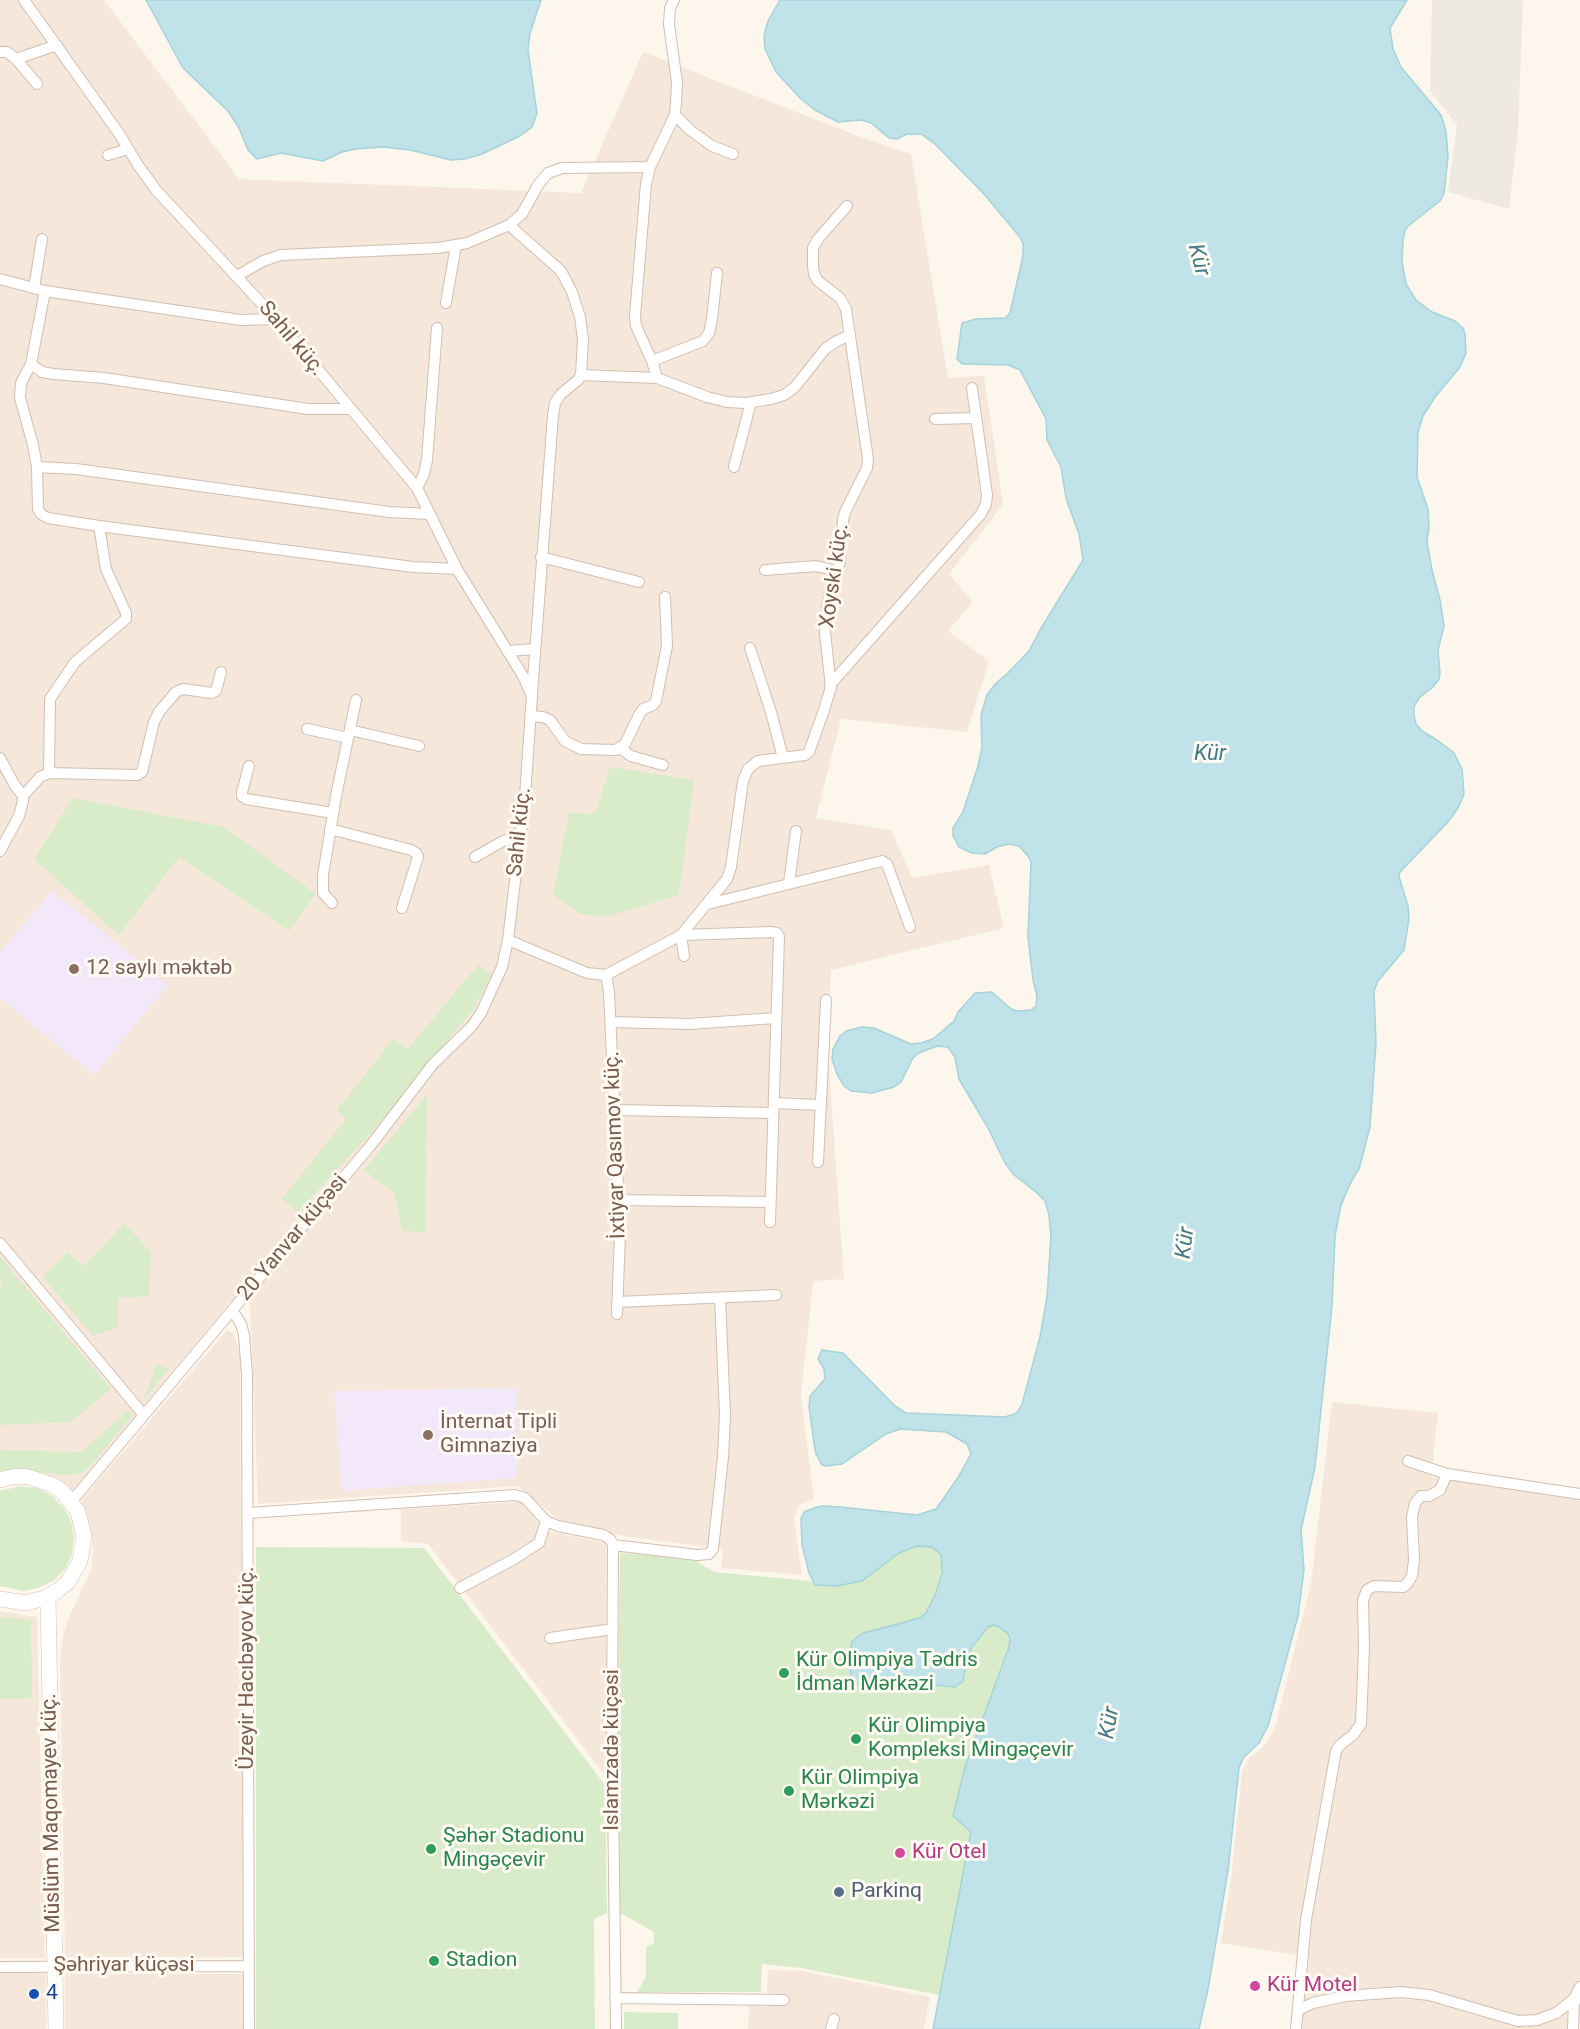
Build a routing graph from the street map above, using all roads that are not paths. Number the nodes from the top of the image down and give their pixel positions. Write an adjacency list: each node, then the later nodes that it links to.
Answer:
1 (24, 0): 3 (street, Sahil küç.)
2 (674, 0): 7 (street)
3 (57, 45): 5 (street); 8 (street, Sahil küç.)
4 (0, 52): 5 (street)
5 (16, 59): 6 (street)
6 (37, 84)
7 (675, 115): 10 (street); 11 (street)
8 (128, 149): 9 (street); 17 (street, Sahil küç.)
9 (108, 154)
10 (733, 154)
11 (650, 166): 13 (street); 24 (street)
12 (848, 206): 23 (street, Xoyski küç.)
13 (509, 225): 15 (street); 26 (street)
14 (42, 239): 19 (street)
15 (456, 245): 17 (street); 20 (street)
16 (717, 273): 24 (street)
17 (237, 276): 21 (street, Sahil küç.)
18 (0, 279): 19 (street)
19 (40, 290): 21 (street); 25 (street)
20 (446, 303)
21 (276, 319): 30 (street, Sahil küç.)
22 (436, 328): 35 (street)
23 (850, 335): 29 (street); 41 (street, Xoyski küç.)
24 (652, 361): 27 (street)
25 (30, 364): 30 (street); 33 (street)
26 (581, 375): 27 (street); 38 (street, Sahil küç.)
27 (657, 378): 29 (street)
28 (972, 388): 31 (street)
29 (751, 402): 34 (street)
30 (349, 409): 35 (street, Sahil küç.)
31 (976, 418): 32 (street); 48 (street)
32 (935, 419)
33 (37, 467): 36 (street); 37 (street)
34 (734, 467)
35 (417, 488): 36 (street, Sahil küç.)
36 (429, 513): 39 (street, Sahil küç.)
37 (99, 526): 39 (street); 60 (street)
38 (541, 557): 42 (street); 45 (street, Sahil küç.)
39 (457, 569): 46 (street, Sahil küç.)
40 (765, 570): 41 (street)
41 (837, 571): 48 (street, Xoyski küç.)
42 (639, 582)
43 (664, 597): 55 (street)
44 (750, 648): 57 (street)
45 (535, 649): 46 (street); 49 (street, Sahil küç.)
46 (508, 651): 49 (street, Sahil küç.)
47 (221, 672): 60 (street)
48 (830, 685): 57 (street, Xoyski küç.)
49 (532, 696): 51 (street, Sahil küç.)
50 (356, 700): 53 (street)
51 (530, 716): 55 (street); 65 (street, Sahil küç.)
52 (307, 729): 53 (street)
53 (349, 734): 54 (street); 62 (street)
54 (419, 746)
55 (620, 748): 58 (street)
56 (0, 758): 61 (street)
57 (783, 758): 70 (street, Xoyski küç.)
58 (663, 765)
59 (249, 766): 62 (street)
60 (49, 772): 61 (street)
61 (23, 796): 66 (street)
62 (333, 813): 63 (street)
63 (330, 829): 69 (street); 71 (street)
64 (796, 831): 68 (street)
65 (520, 837): 67 (street); 74 (street, Sahil küç.)
66 (0, 851)
67 (476, 857)
68 (789, 883): 70 (street); 72 (street)
69 (332, 903)
70 (707, 904): 73 (street, Xoyski küç.)
71 (402, 908)
72 (910, 927)
73 (681, 934): 75 (street); 77 (street, Xoyski küç.); 79 (street)
74 (508, 940): 76 (street, Sahil küç.); 77 (street)
75 (684, 956)
76 (502, 966): 92 (street, 20 Yanvar küçəsi)
77 (606, 975): 80 (street, İxtiyar Qasımov küç.)
78 (826, 1000): 81 (street)
79 (776, 1018): 80 (street); 82 (street)
80 (610, 1022): 83 (street, İxtiyar Qasımov küç.)
81 (821, 1105): 82 (street); 84 (street)
82 (773, 1108): 83 (street); 86 (street)
83 (615, 1110): 85 (street, İxtiyar Qasımov küç.)
84 (818, 1162)
85 (619, 1200): 86 (street); 91 (street, İxtiyar Qasımov küç.)
86 (771, 1202): 87 (street)
87 (770, 1222)
88 (0, 1243): 94 (street)
89 (776, 1295): 90 (street)
90 (720, 1298): 91 (street); 102 (street)
91 (617, 1302): 93 (street, İxtiyar Qasımov küç.)
92 (232, 1310): 94 (street, 20 Yanvar küçəsi); 100 (street, Üzeyir Hacıbəyov küç.)
93 (617, 1314)
94 (144, 1414): 99 (street, 20 Yanvar küçəsi)
95 (1407, 1461): 96 (street)
96 (1447, 1474): 98 (street); 115 (street)
97 (0, 1480): 99 (main road)
98 (1580, 1494)
99 (71, 1502): 104 (main road)
100 (248, 1513): 101 (street); 109 (street, Üzeyir Hacıbəyov küç.)
101 (546, 1521): 102 (street); 103 (street)
102 (613, 1545): 106 (street, Islamzadə küçəsi)
103 (460, 1588)
104 (48, 1597): 105 (main road); 108 (main road, Müslüm Maqomayev küç.)
105 (0, 1599)
106 (613, 1629): 107 (street); 112 (street, Islamzadə küçəsi)
107 (550, 1638)
108 (56, 1966): 109 (street, Şəhriyar küçəsi); 110 (street, Şəhriyar küçəsi); 116 (main road, Müslüm Maqomayev küç.)
109 (248, 1966): 117 (street, Üzeyir Hacıbəyov küç.)
110 (0, 1967)
111 (1580, 1988): 114 (street)
112 (615, 1998): 113 (street); 118 (street, Islamzadə küçəsi)
113 (784, 2000)
114 (1577, 2000): 115 (street); 120 (street)
115 (1298, 2010): 119 (street)
116 (56, 2029)
117 (249, 2029)
118 (616, 2029)
119 (1296, 2029)
120 (1573, 2029)

